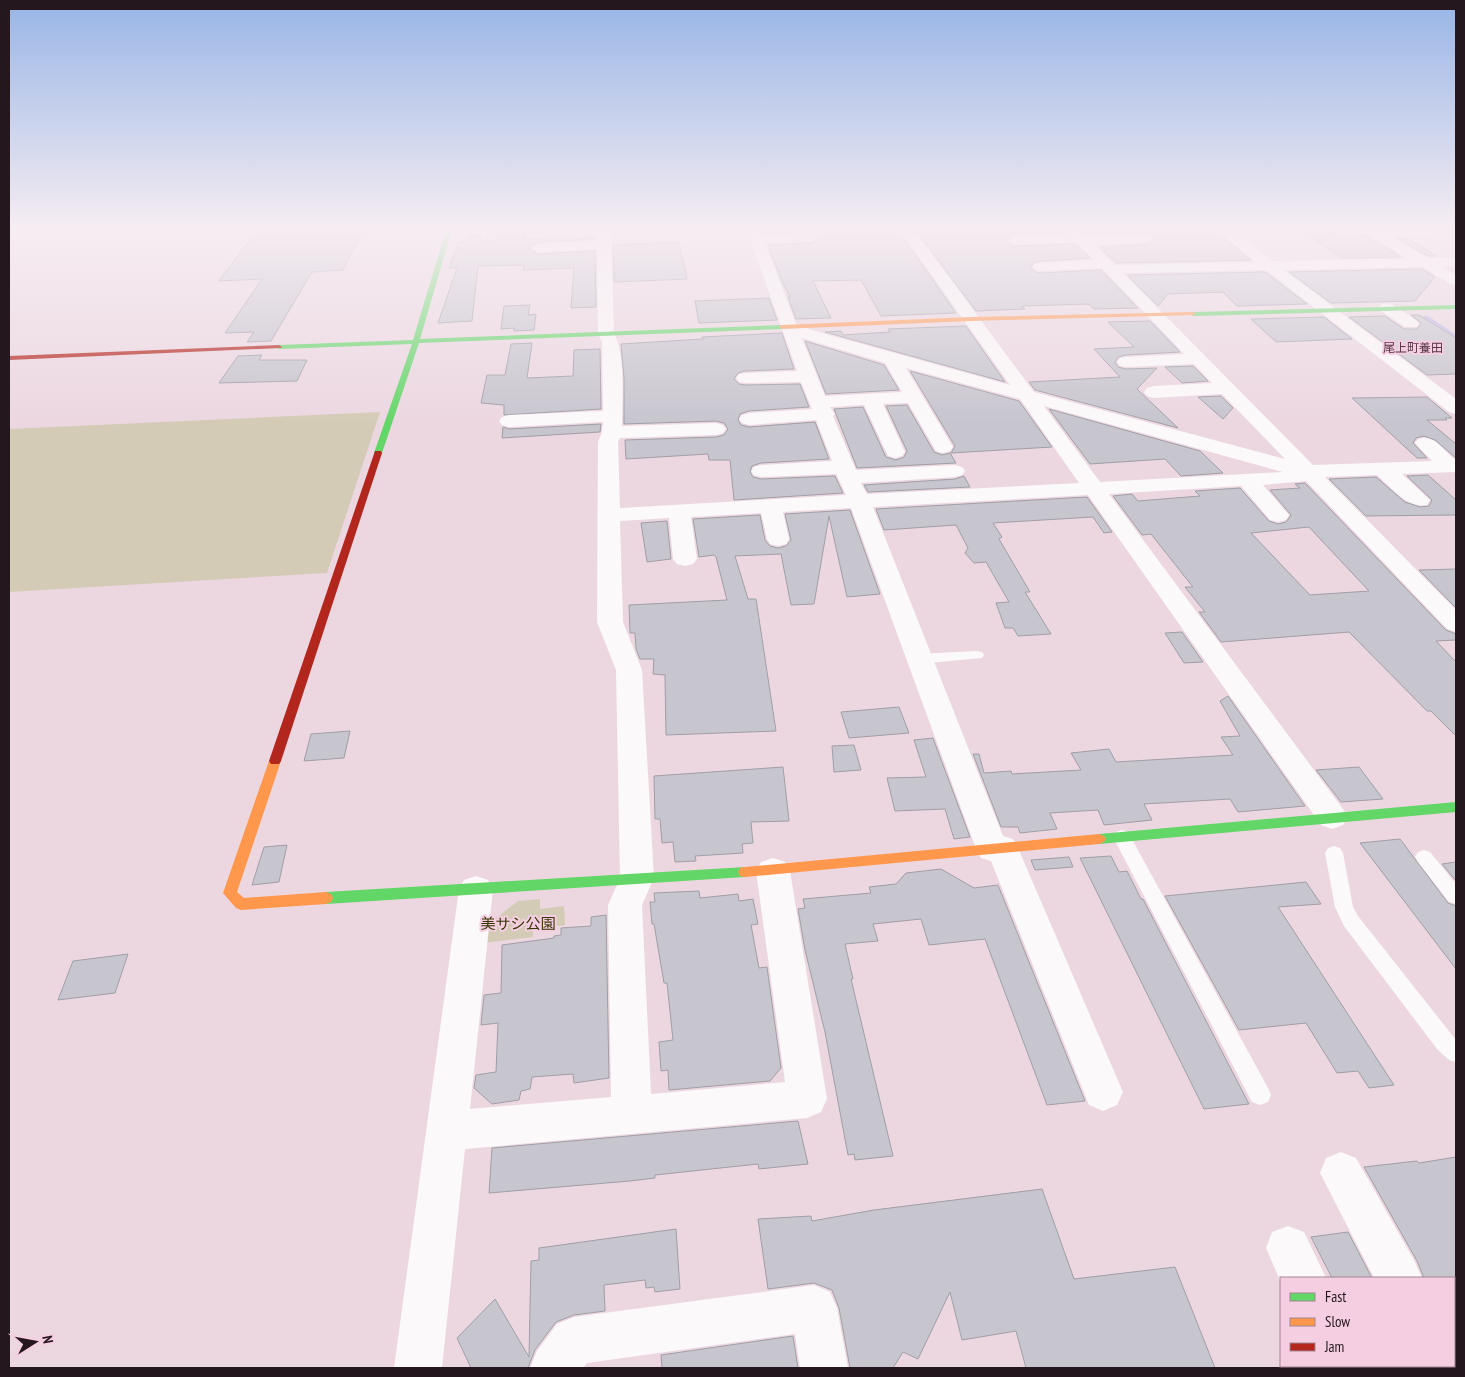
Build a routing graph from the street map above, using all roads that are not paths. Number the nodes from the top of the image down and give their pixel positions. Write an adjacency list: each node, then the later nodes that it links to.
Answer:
1 (430, 294): 15 (street)
2 (605, 294): 14 (street)
3 (778, 294): 13 (street)
4 (954, 294): 11 (street)
5 (1135, 294): 10 (street)
6 (1307, 294): 9 (street)
7 (1456, 307): 8 (street)
8 (1387, 308): 9 (street); 12 (street)
9 (1328, 310): 10 (street); 29 (street)
10 (1154, 314): 11 (street); 18 (street)
11 (972, 319): 13 (street); 24 (street)
12 (1410, 324)
13 (790, 327): 14 (street); 17 (street); 20 (street)
14 (606, 333): 15 (street); 34 (street)
15 (416, 342): 16 (street); 69 (street)
16 (9, 358)
17 (892, 359): 24 (street); 25 (street)
18 (1198, 359): 19 (street); 22 (street)
19 (1126, 362)
20 (809, 376): 21 (street); 28 (street)
21 (745, 378)
22 (1226, 388): 23 (street); 44 (street)
23 (1153, 392)
24 (1029, 396): 31 (street); 47 (street)
25 (914, 397): 27 (street); 38 (street)
26 (1099, 398): 31 (street)
27 (871, 399): 28 (street); 39 (street)
28 (822, 408): 30 (street); 45 (street)
29 (1456, 408)
30 (749, 418)
31 (1117, 420): 36 (street)
32 (1178, 420): 36 (street)
33 (509, 422): 34 (street)
34 (612, 424): 35 (street); 52 (street)
35 (716, 429)
36 (1198, 442): 44 (street)
37 (1425, 443): 40 (street)
38 (943, 447)
39 (895, 452)
40 (1453, 466): 41 (street)
41 (1382, 468): 44 (street); 48 (street)
42 (761, 471): 45 (street)
43 (956, 471): 45 (street)
44 (1306, 471): 46 (street); 57 (street)
45 (846, 472): 49 (street)
46 (1247, 480): 47 (street); 53 (street)
47 (1094, 488): 49 (street); 62 (street)
48 (1420, 500)
49 (860, 502): 50 (street); 60 (street)
50 (771, 507): 51 (street); 54 (street)
51 (679, 512): 52 (street); 55 (street)
52 (610, 515): 68 (street)
53 (1278, 515)
54 (778, 539)
55 (685, 559)
56 (1456, 597): 57 (street)
57 (1431, 598): 58 (street)
58 (1456, 624)
59 (977, 655): 60 (lane)
60 (918, 659): 64 (street)
61 (1456, 806): 62 (street)
62 (1332, 817): 63 (street)
63 (1122, 837): 64 (street); 73 (lane)
64 (997, 849): 67 (street); 72 (street)
65 (1334, 853): 71 (lane)
66 (1424, 857): 70 (lane)
67 (773, 871): 68 (street); 74 (street)
68 (636, 878): 69 (street); 74 (street)
69 (476, 889): 75 (street)
70 (1456, 897)
71 (1456, 1053)
72 (1103, 1092)
73 (1260, 1095)
74 (632, 1115): 75 (street)
75 (446, 1131): 78 (street)
76 (1341, 1173): 77 (street)
77 (1398, 1277)
78 (418, 1368)
79 (554, 1368): 80 (street)
80 (824, 1368)

